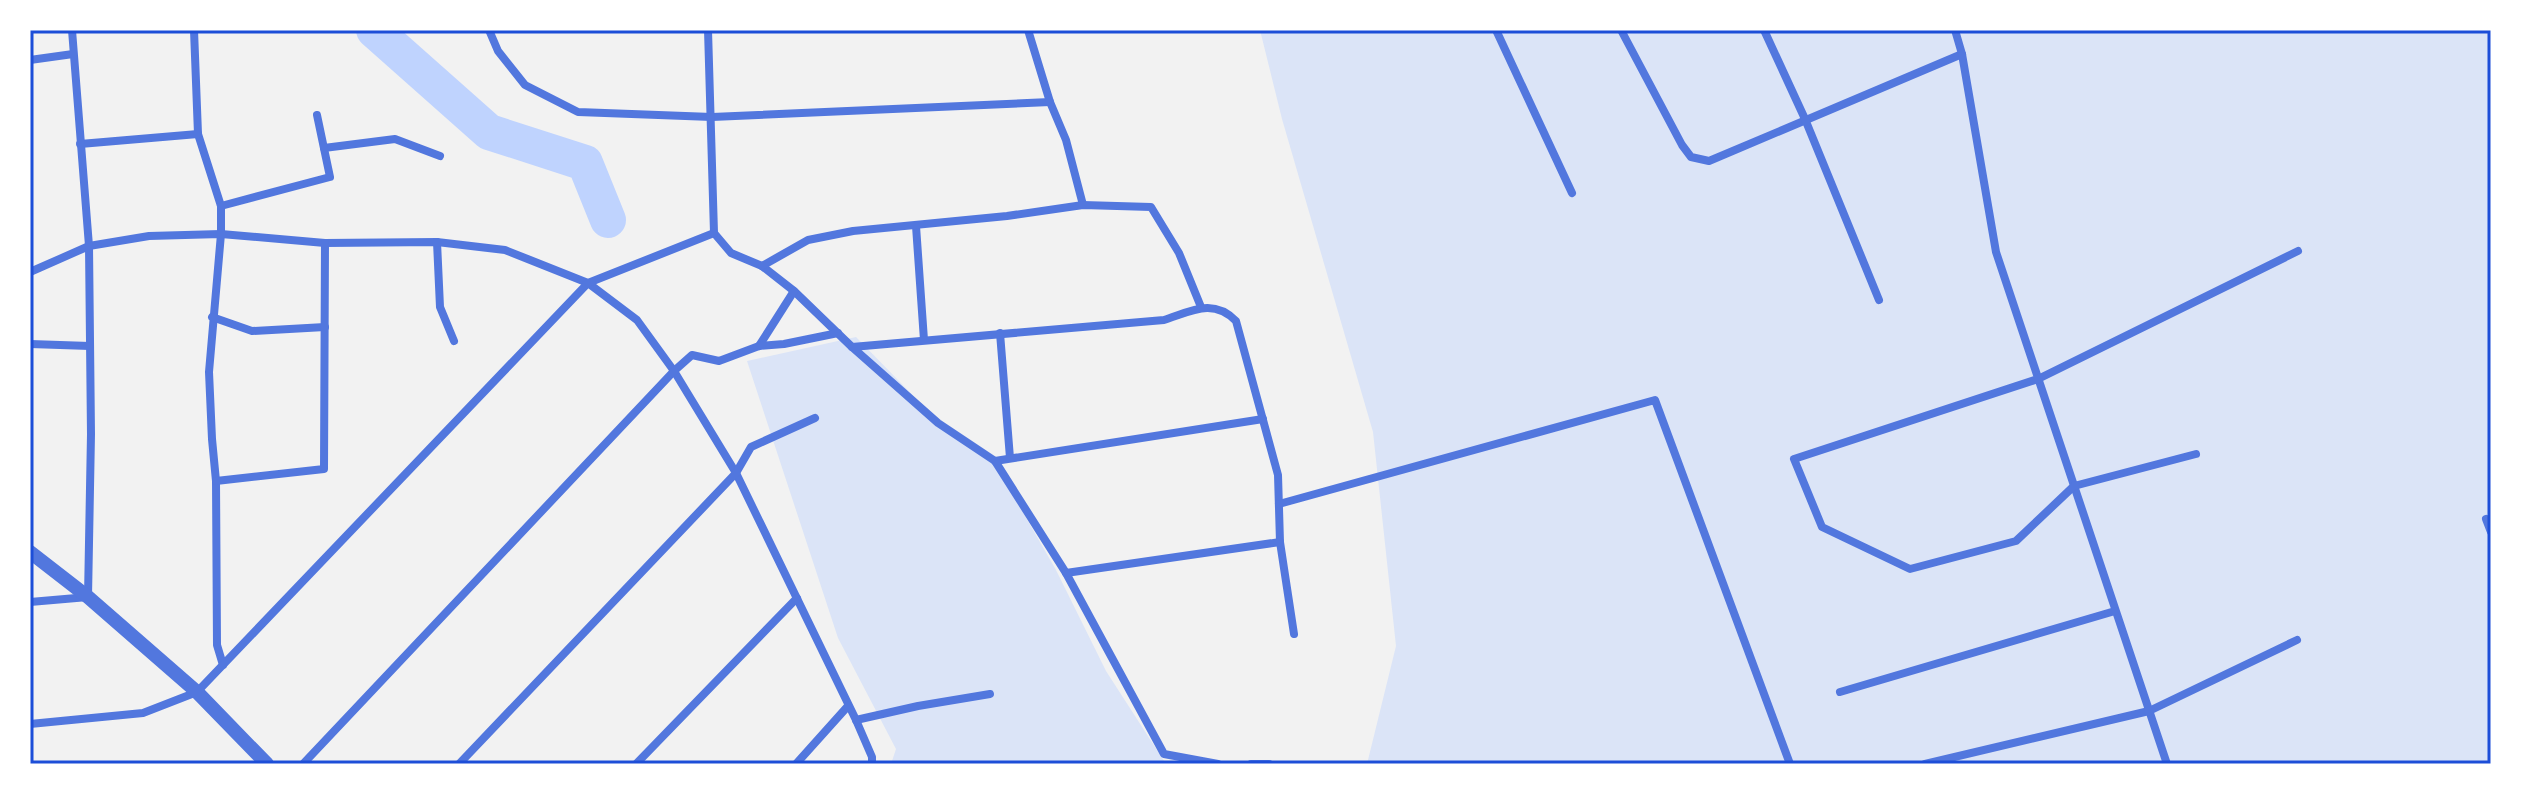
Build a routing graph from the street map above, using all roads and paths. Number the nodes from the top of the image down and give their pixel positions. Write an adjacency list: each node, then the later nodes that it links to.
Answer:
1 (72, 30): 10 (street)
2 (194, 30): 17 (street)
3 (489, 30): 15 (street)
4 (708, 30): 15 (street)
5 (1028, 30): 13 (street)
6 (1496, 30): 21 (street)
7 (1621, 30): 16 (street)
8 (1764, 30): 16 (street)
9 (1955, 30): 11 (street)
10 (73, 54): 12 (street); 18 (street)
11 (1962, 54): 16 (street); 48 (street)
12 (30, 60)
13 (1050, 102): 15 (street); 22 (street)
14 (317, 115): 19 (street)
15 (712, 117): 25 (street)
16 (1805, 119): 35 (street)
17 (198, 134): 18 (street); 23 (street)
18 (80, 144): 29 (street)
19 (324, 148): 20 (street); 23 (street)
20 (440, 156)
21 (1572, 193)
22 (1083, 205): 24 (street); 36 (street)
23 (221, 206): 26 (street)
24 (916, 226): 31 (street); 41 (street)
25 (714, 233): 31 (street); 33 (street)
26 (221, 234): 28 (street); 29 (street); 37 (street)
27 (437, 242): 28 (street); 33 (street); 42 (street)
28 (325, 243): 38 (street)
29 (89, 246): 32 (street); 44 (street)
30 (2298, 251): 48 (street)
31 (762, 266): 34 (street)
32 (30, 272)
33 (588, 283): 47 (street); 69 (street)
34 (794, 291): 39 (street); 45 (street)
35 (1879, 300)
36 (1201, 307): 40 (street); 50 (street)
37 (212, 317): 38 (street); 55 (street)
38 (325, 327): 55 (street)
39 (838, 333): 45 (street); 46 (street)
40 (1000, 333): 41 (street); 52 (street)
41 (924, 340): 46 (street)
42 (454, 341)
43 (30, 344): 44 (street)
44 (90, 346): 63 (street)
45 (759, 346): 47 (street)
46 (852, 347): 53 (street)
47 (674, 371): 54 (street); 78 (street)
48 (2038, 379): 56 (street); 56 (street)
49 (815, 418): 54 (street)
50 (1263, 419): 52 (street); 57 (street)
51 (2196, 454): 56 (street)
52 (1010, 458): 53 (street)
53 (995, 461): 62 (street)
54 (736, 473): 64 (street); 79 (street)
55 (216, 481): 69 (street)
56 (2074, 486): 66 (street)
57 (1279, 504): 60 (street); 86 (street)
58 (2486, 519): 59 (street)
59 (2491, 532)
60 (1280, 542): 62 (street); 67 (street)
61 (30, 552): 63 (street)
62 (1066, 573): 83 (street)
63 (88, 597): 65 (street); 70 (street)
64 (797, 598): 73 (street); 80 (street)
65 (30, 602)
66 (2115, 611): 71 (street); 74 (street)
67 (1294, 634)
68 (2297, 640): 74 (street)
69 (223, 665): 70 (street)
70 (197, 692): 76 (street); 77 (street)
71 (1840, 692)
72 (990, 694): 75 (street)
73 (848, 706): 75 (street); 81 (street)
74 (2149, 711): 87 (street); 88 (street)
75 (856, 720): 82 (street)
76 (30, 724)
77 (267, 764)
78 (303, 764)
79 (459, 764)
80 (636, 764)
81 (796, 764)
82 (872, 764)
83 (1218, 764)
84 (1251, 764): 85 (street)
85 (1269, 764)
86 (1790, 764)
87 (1925, 764)
88 (2167, 764)

